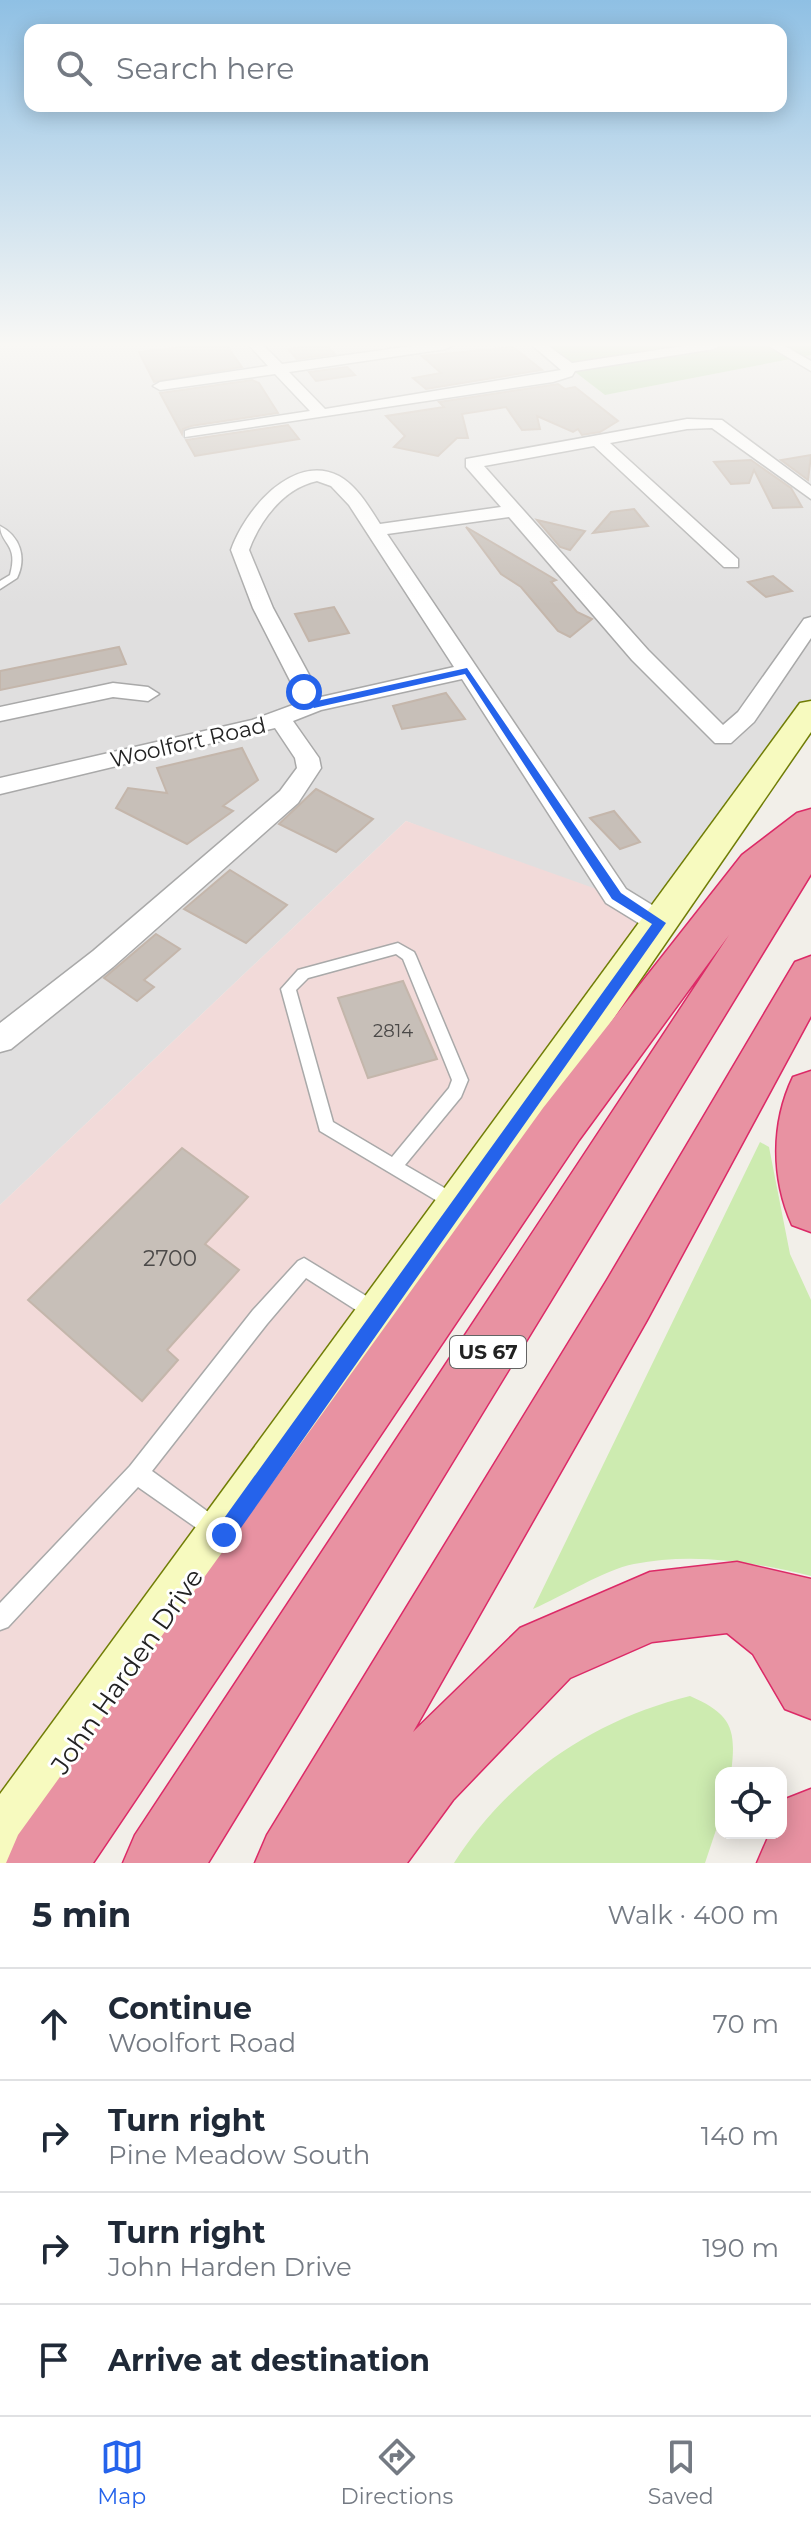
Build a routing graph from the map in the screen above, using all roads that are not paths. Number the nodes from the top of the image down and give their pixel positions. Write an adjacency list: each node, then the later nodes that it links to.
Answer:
1 (204, 432): 4 (street)
2 (642, 432): 5 (street)
3 (728, 432): 6 (street)
4 (191, 434)
5 (597, 440): 7 (street); 10 (street)
6 (811, 494)
7 (511, 511): 9 (street); 12 (street)
8 (0, 529): 11 (lane)
9 (375, 530): 13 (street); 15 (street)
10 (731, 563)
11 (0, 586)
12 (810, 625)
13 (467, 671): 15 (street, Woolfort Road); 22 (street)
14 (148, 694): 17 (street)
15 (314, 705): 18 (street, Woolfort Road)
16 (811, 710): 22 (street, John Harden Drive)
17 (0, 714)
18 (281, 720): 19 (street, Woolfort Road); 24 (street)
19 (0, 786)
20 (811, 822): 38 (highway)
21 (811, 841): 39 (highway, US 67)
22 (660, 923): 27 (street, John Harden Drive)
23 (811, 974): 40 (highway)
24 (0, 1040)
25 (811, 1092): 28 (highway)
26 (394, 1166): 26 (lane); 27 (lane)
27 (458, 1206): 29 (street, John Harden Drive)
28 (811, 1207)
29 (380, 1315): 30 (lane); 31 (street, John Harden Drive)
30 (137, 1473): 31 (lane); 34 (lane)
31 (224, 1535): 37 (street, John Harden Drive)
32 (737, 1597): 33 (highway); 35 (highway); 41 (highway)
33 (811, 1614)
34 (0, 1619)
35 (811, 1683)
36 (811, 1828): 42 (highway)
37 (0, 1851)
38 (46, 1863)
39 (163, 1863)
40 (295, 1863)
41 (359, 1863)
42 (797, 1863)

